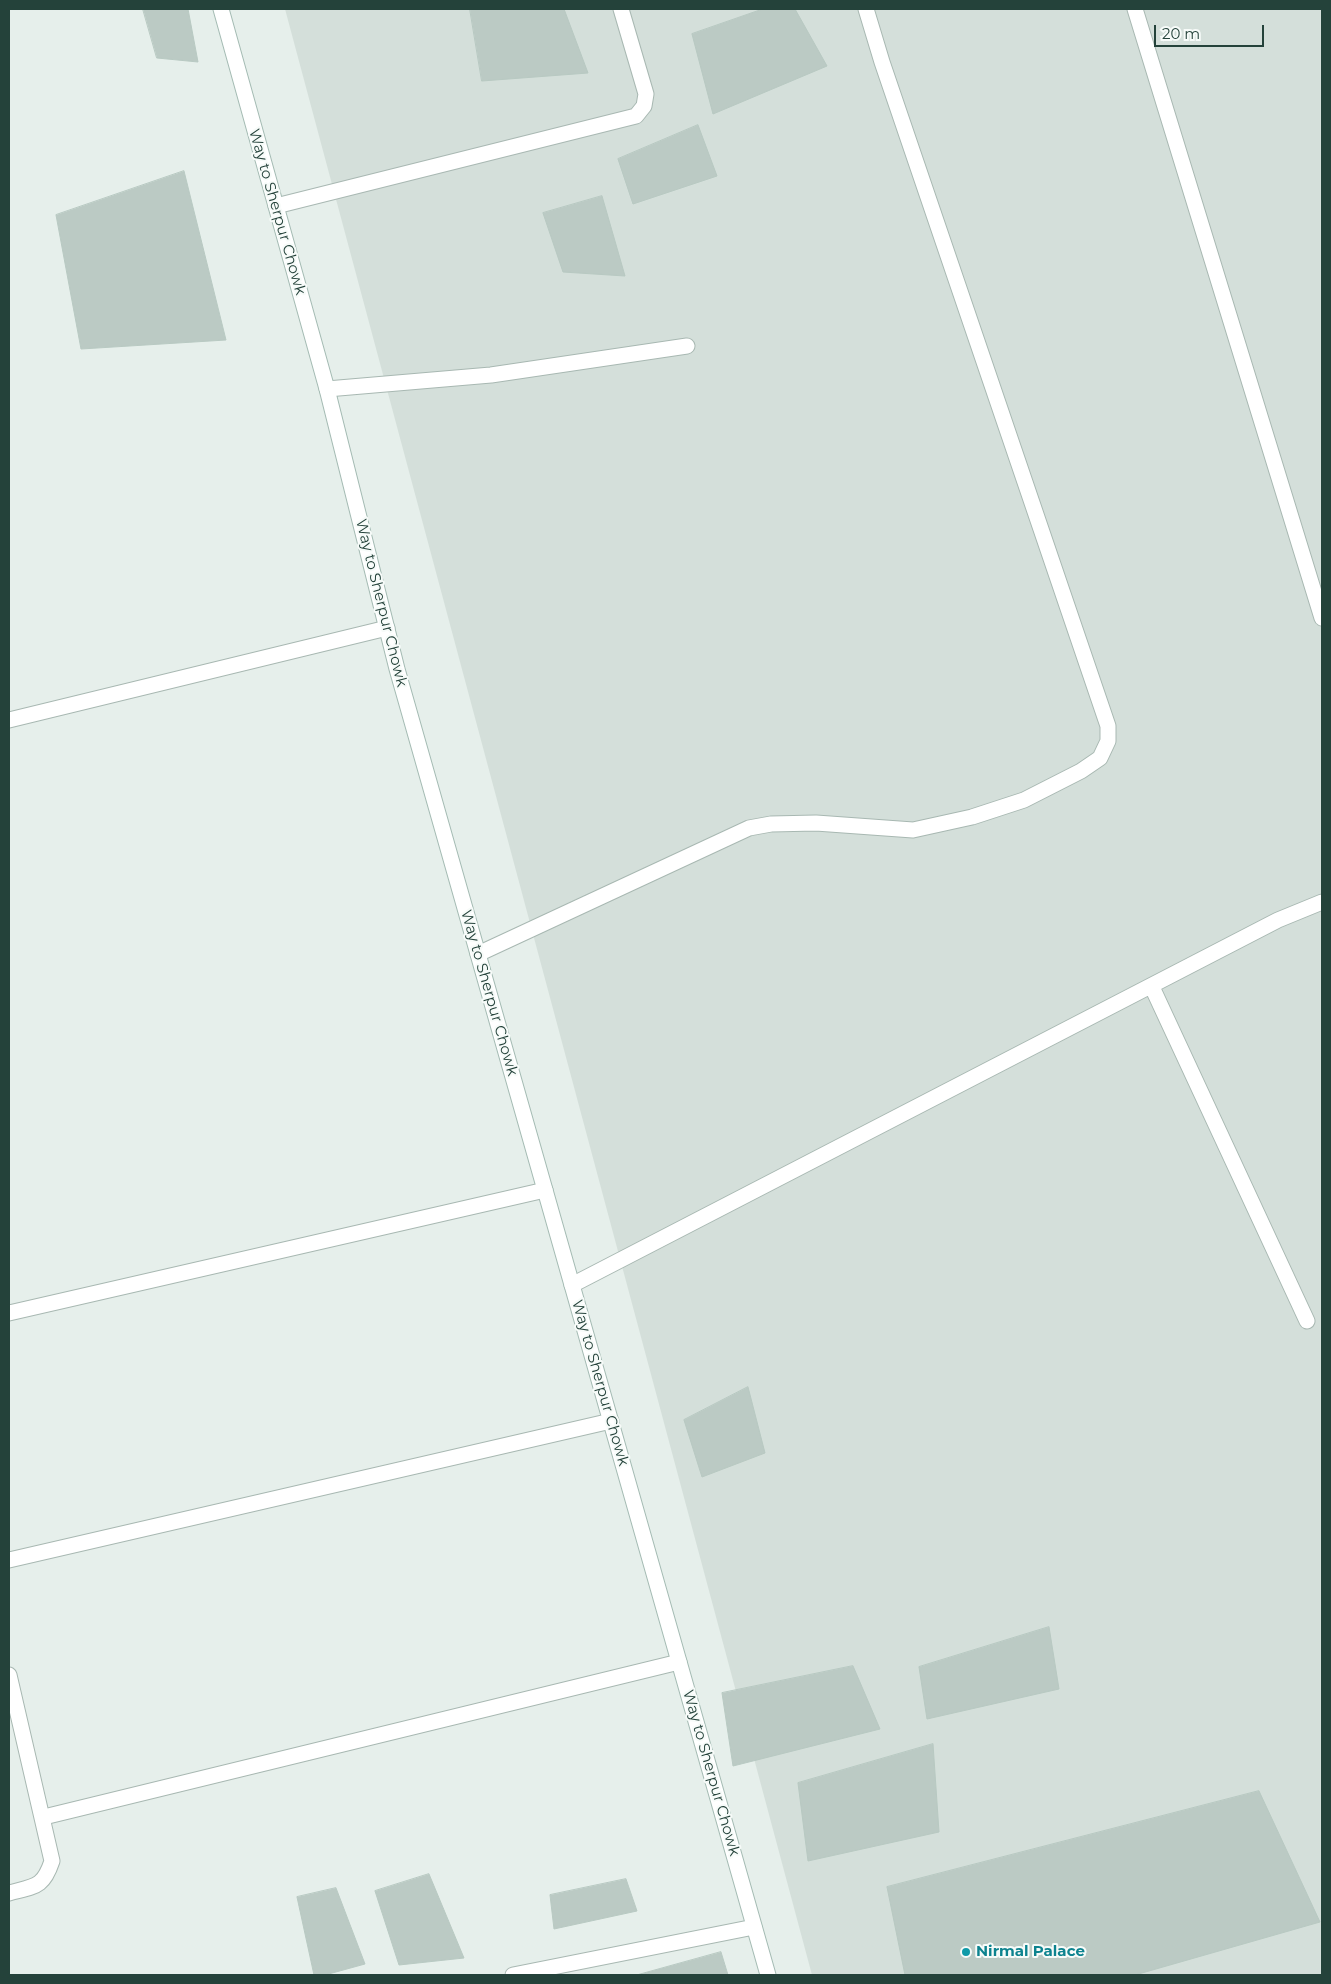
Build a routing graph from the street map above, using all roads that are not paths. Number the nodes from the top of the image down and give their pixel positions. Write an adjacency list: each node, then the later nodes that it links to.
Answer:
1 (221, 9): 5 (street, Way to Sherpur Chowk)
2 (621, 9): 5 (street)
3 (866, 9): 12 (street)
4 (1135, 9): 8 (street)
5 (276, 206): 7 (street, Way to Sherpur Chowk)
6 (687, 346): 7 (street)
7 (327, 389): 9 (street, Way to Sherpur Chowk)
8 (1322, 618)
9 (387, 628): 10 (street); 12 (street, Way to Sherpur Chowk)
10 (9, 720)
11 (1322, 902): 13 (street)
12 (478, 954): 14 (street, Way to Sherpur Chowk)
13 (1152, 987): 15 (street); 17 (street)
14 (545, 1190): 15 (street, Way to Sherpur Chowk); 16 (street)
15 (572, 1285): 18 (street, Way to Sherpur Chowk)
16 (9, 1314)
17 (1307, 1321)
18 (611, 1421): 19 (street); 20 (street, Way to Sherpur Chowk)
19 (9, 1560)
20 (679, 1662): 22 (street); 24 (street, Way to Sherpur Chowk)
21 (9, 1675): 22 (street)
22 (44, 1817): 23 (street)
23 (9, 1893)
24 (754, 1927): 25 (street); 26 (street, Way to Sherpur Chowk)
25 (513, 1975)
26 (768, 1975)

